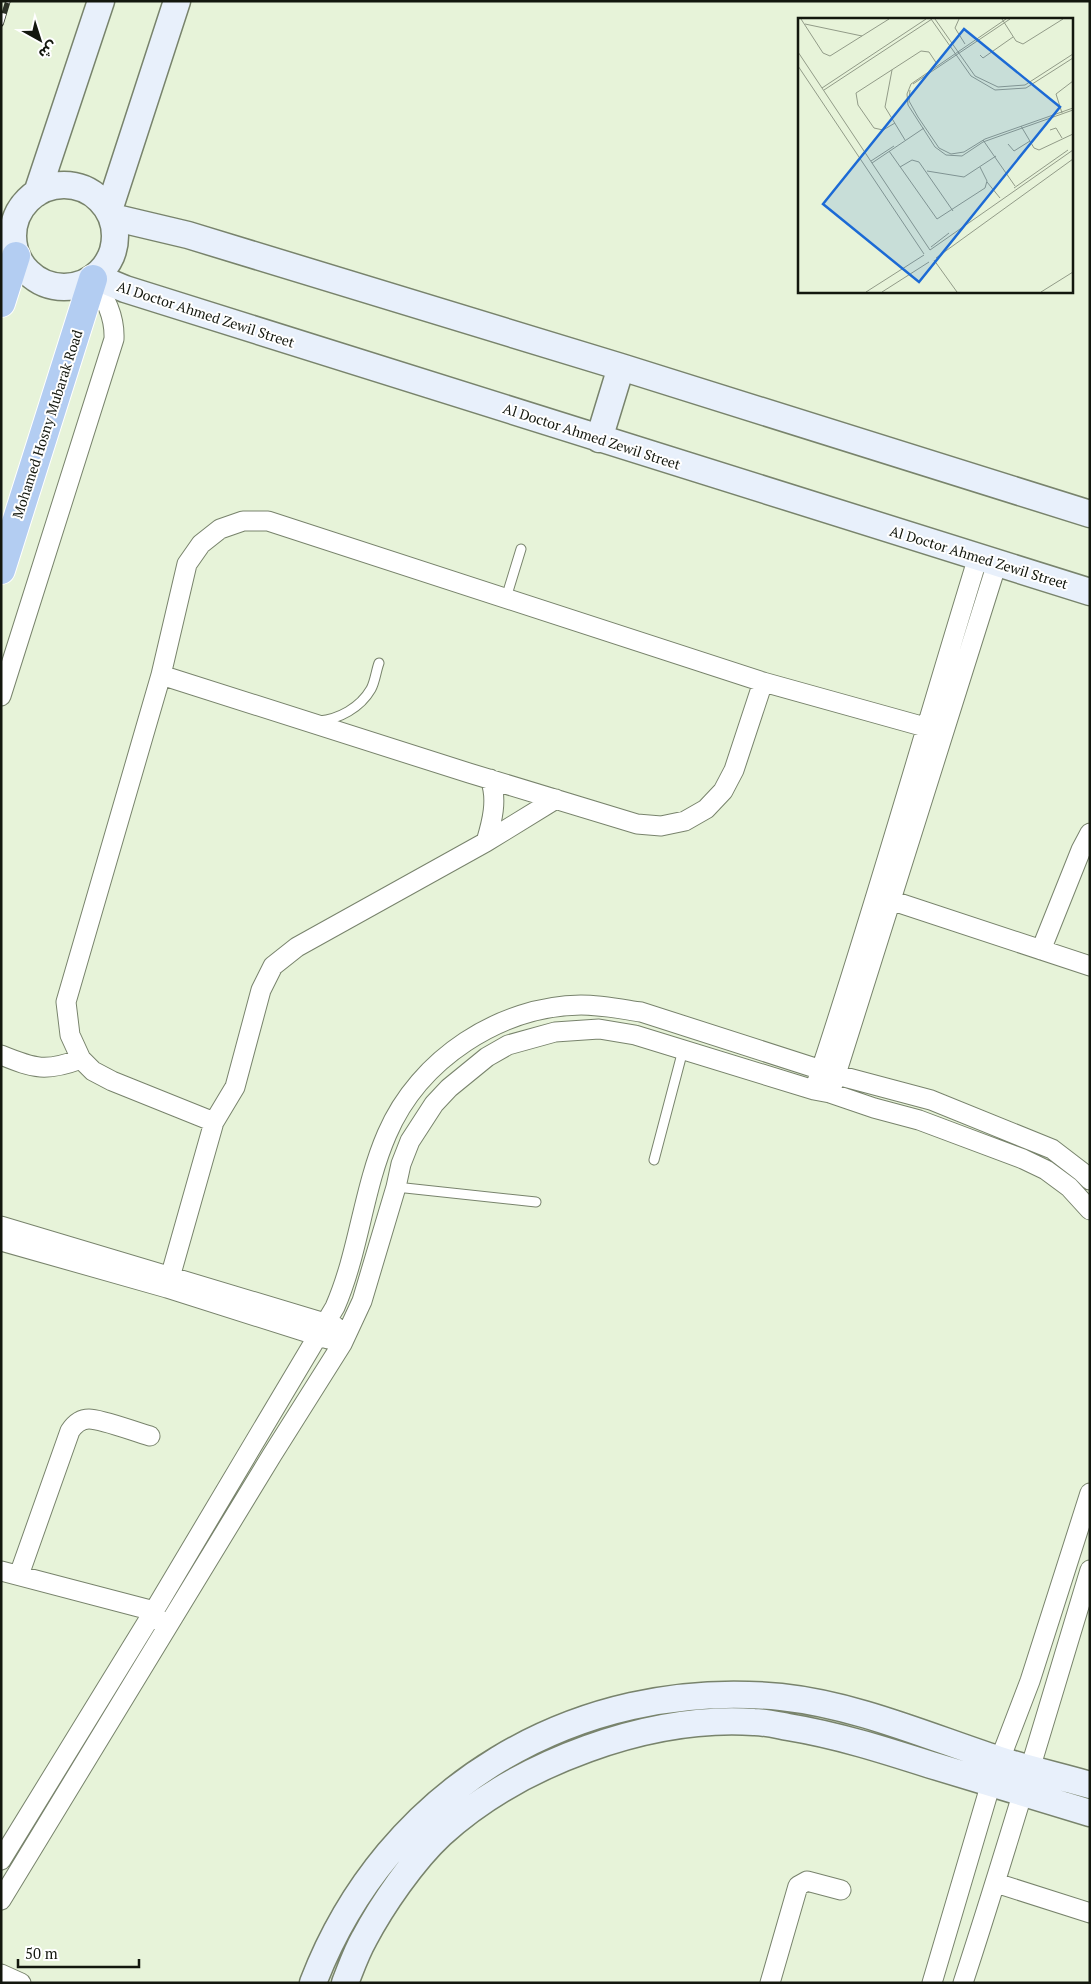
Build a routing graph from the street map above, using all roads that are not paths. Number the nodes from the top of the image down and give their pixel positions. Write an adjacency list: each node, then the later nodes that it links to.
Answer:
1 (101, 1): 3 (street)
2 (177, 1): 4 (street)
3 (37, 193): 4 (street); 5 (street)
4 (110, 214): 6 (street); 8 (street)
5 (10, 239): 6 (street); 7 (highway)
6 (95, 278): 9 (street, Al Doctor Ahmed Zewil Street); 13 (highway, Mohamed Hosny Mubarak Road); 19 (street)
7 (1, 303)
8 (621, 367): 9 (street); 10 (street)
9 (599, 439): 12 (street, Al Doctor Ahmed Zewil Street)
10 (1090, 514)
11 (521, 549): 15 (lane)
12 (987, 560): 14 (street, Al Doctor Ahmed Zewil Street); 21 (street); 26 (street)
13 (1, 570)
14 (1090, 592)
15 (506, 598): 17 (street); 18 (street)
16 (379, 663): 20 (lane)
17 (161, 675): 20 (street); 31 (street)
18 (763, 682): 21 (street); 23 (street)
19 (1, 696)
20 (312, 722): 22 (street)
21 (925, 727): 26 (street)
22 (490, 779): 23 (street); 25 (street)
23 (556, 798): 25 (street)
24 (1090, 833): 27 (street)
25 (486, 842): 34 (street)
26 (885, 898): 27 (street); 32 (street)
27 (1041, 950): 28 (street)
28 (1090, 966)
29 (683, 1050): 33 (street); 35 (lane); 37 (street)
30 (1, 1055): 31 (street)
31 (81, 1059): 34 (street)
32 (829, 1073): 33 (street); 36 (street); 43 (street)
33 (822, 1091): 39 (street)
34 (214, 1122): 42 (street)
35 (654, 1160)
36 (1090, 1180)
37 (396, 1187): 38 (lane); 44 (street)
38 (536, 1202)
39 (1090, 1210)
40 (1, 1226): 42 (street)
41 (1, 1241): 42 (street)
42 (169, 1282): 43 (street)
43 (322, 1329): 44 (street); 50 (street)
44 (345, 1337): 51 (street)
45 (150, 1436): 48 (street)
46 (1090, 1493): 53 (street)
47 (1090, 1570): 49 (street)
48 (10, 1573): 50 (street)
49 (1086, 1598): 52 (street)
50 (154, 1612): 51 (street); 57 (street)
51 (165, 1630): 60 (street)
52 (1029, 1767): 53 (street); 54 (street); 55 (street)
53 (995, 1772): 55 (street); 64 (street); 65 (street); 67 (street)
54 (1090, 1785)
55 (1022, 1792): 56 (street); 58 (street)
56 (1090, 1813)
57 (1, 1860)
58 (996, 1883): 61 (street); 68 (street)
59 (841, 1890): 66 (street)
60 (1, 1900)
61 (1090, 1913)
62 (1, 1974): 63 (street)
63 (21, 1983)
64 (313, 1983)
65 (345, 1983)
66 (770, 1983)
67 (932, 1983)
68 (963, 1983)

